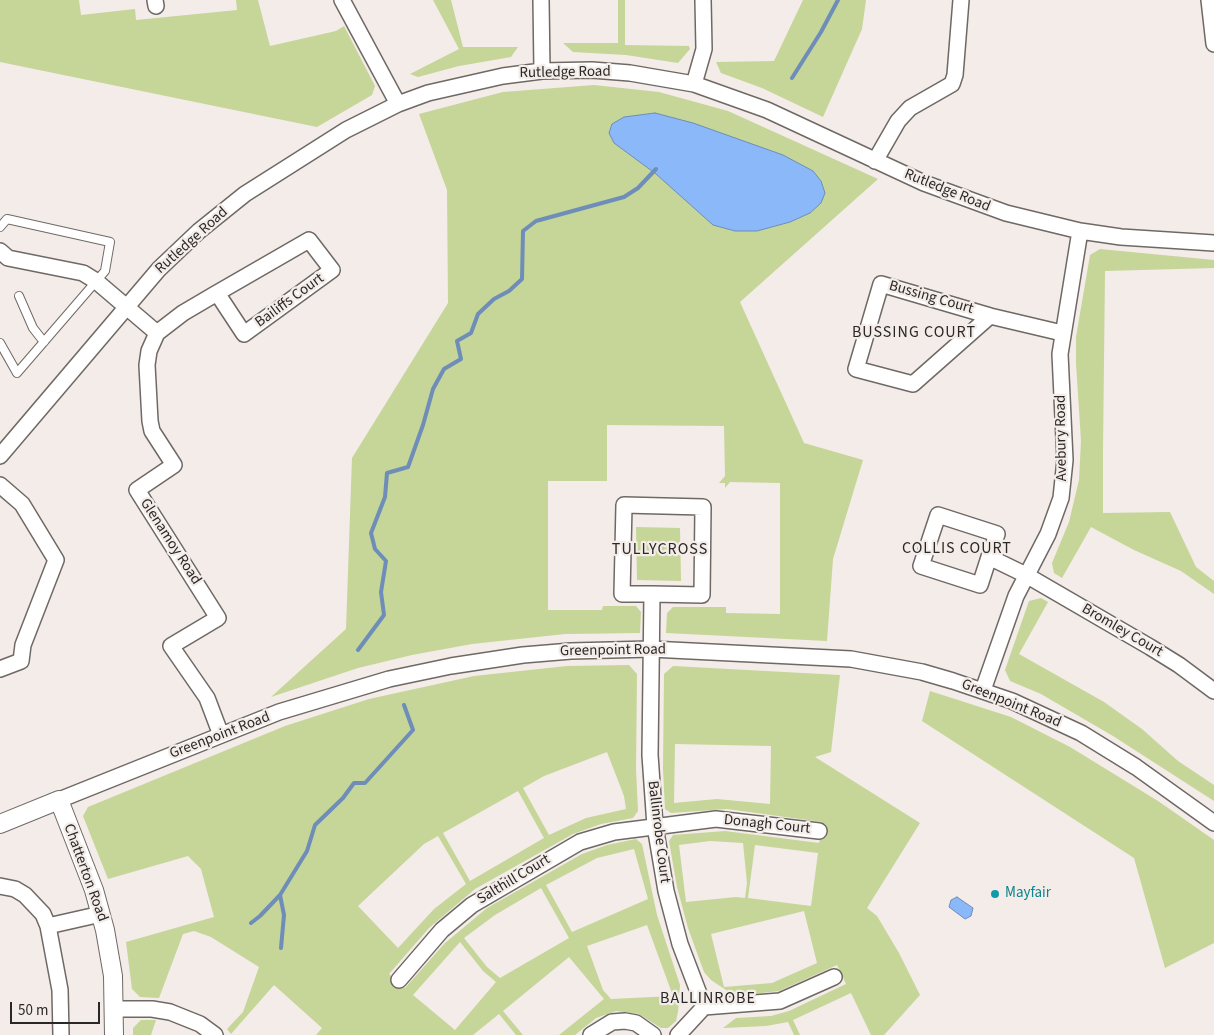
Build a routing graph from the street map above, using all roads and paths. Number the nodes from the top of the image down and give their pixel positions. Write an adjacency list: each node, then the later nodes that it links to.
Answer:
1 (342, 0): 9 (street)
2 (541, 0): 7 (street)
3 (703, 0): 8 (street)
4 (961, 0): 10 (street)
5 (1209, 0): 6 (street)
6 (1214, 44)
7 (542, 71): 8 (street, Rutledge Road); 9 (street, Rutledge Road)
8 (694, 84): 10 (street, Rutledge Road)
9 (398, 104): 18 (street, Rutledge Road)
10 (875, 161): 12 (street, Rutledge Road)
11 (0, 227): 15 (lane)
12 (1080, 231): 13 (street, Rutledge Road); 21 (street, Avebury Road)
13 (1214, 243)
14 (0, 251): 15 (street)
15 (96, 281): 18 (street); 22 (lane)
16 (216, 293): 16 (street, Bailiffs Court); 20 (street, Bailiffs Court)
17 (19, 296): 22 (lane)
18 (126, 307): 20 (street); 24 (street, Rutledge Road)
19 (990, 316): 19 (street, Bussing Court); 21 (street, Bussing Court)
20 (157, 333): 33 (street, Glenamoy Road)
21 (1062, 333): 27 (street, Avebury Road)
22 (44, 342): 23 (lane)
23 (0, 343)
24 (0, 456)
25 (0, 485): 30 (street)
26 (989, 557): 26 (street); 27 (street)
27 (1026, 575): 31 (street, Avebury Road); 32 (street, Bromley Court)
28 (652, 594): 28 (street); 29 (street, Ballinrobe Court)
29 (651, 650): 31 (street, Greenpoint Road); 33 (street, Greenpoint Road); 37 (street, Ballinrobe Court)
30 (0, 669)
31 (983, 690): 35 (street, Greenpoint Road)
32 (1214, 691)
33 (221, 735): 34 (street, Greenpoint Road)
34 (59, 800): 36 (street, Greenpoint Road); 40 (street, Chatterton Road)
35 (1214, 823)
36 (0, 824)
37 (655, 826): 38 (street, Donagh Court); 43 (street, Salthill Court); 44 (street, Ballinrobe Court)
38 (819, 831)
39 (0, 886): 41 (street)
40 (101, 914): 41 (street); 45 (street, Chatterton Road)
41 (48, 926): 46 (street)
42 (834, 977): 44 (street)
43 (399, 980)
44 (704, 1007): 51 (street)
45 (115, 1009): 47 (street, Chatterton Road); 48 (street)
46 (61, 1035)
47 (114, 1035)
48 (215, 1035)
49 (591, 1035): 50 (street)
50 (653, 1035)
51 (678, 1035)

